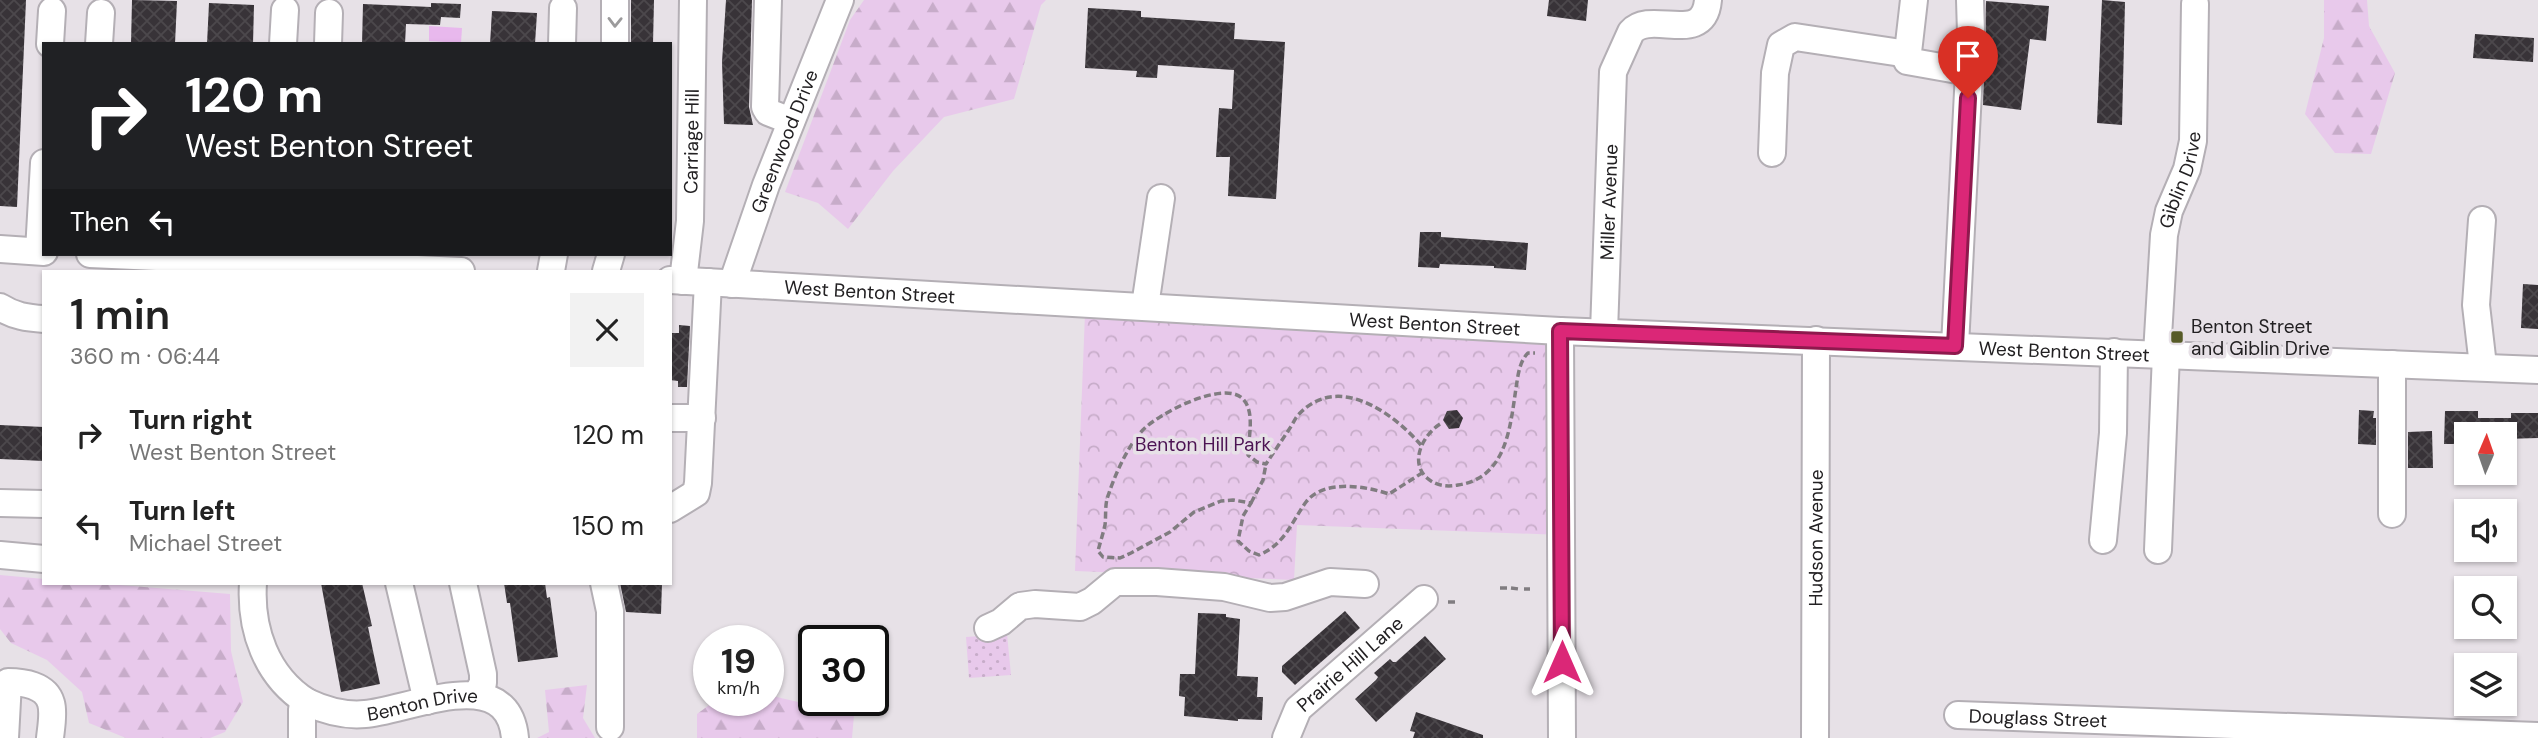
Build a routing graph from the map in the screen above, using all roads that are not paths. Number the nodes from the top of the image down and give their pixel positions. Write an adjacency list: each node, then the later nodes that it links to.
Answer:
1 (615, 0): 19 (street, one-way to 19)
2 (693, 0): 34 (street, Carriage Hill)
3 (768, 0): 22 (street)
4 (840, 0): 22 (street, Greenwood Drive)
5 (1708, 0): 38 (street, Miller Avenue)
6 (1914, 0): 20 (street)
7 (1970, 0): 21 (street)
8 (2195, 4): 43 (street, Giblin Drive)
9 (563, 8): 18 (street)
10 (285, 10): 16 (street)
11 (51, 12): 14 (street)
12 (101, 13): 15 (street)
13 (330, 13): 17 (street)
14 (50, 42)
15 (99, 42)
16 (283, 42)
17 (328, 42)
18 (562, 42)
19 (615, 42)
20 (1908, 54): 21 (street); 23 (street)
21 (1969, 72): 41 (street)
22 (791, 121): 34 (street, Greenwood Drive)
23 (1772, 153)
24 (1161, 198): 35 (street)
25 (2482, 220): 45 (street)
26 (42, 222): 28 (street)
27 (0, 249): 28 (street)
28 (41, 251)
29 (131, 256): 32 (street)
30 (318, 259): 31 (street); 32 (street)
31 (427, 262): 33 (street)
32 (276, 263)
33 (457, 270)
34 (698, 282): 35 (street, West Benton Street); 48 (street)
35 (1145, 306): 40 (street, West Benton Street)
36 (0, 307): 37 (street)
37 (42, 319)
38 (1604, 332): 39 (street, West Benton Street); 40 (street, West Benton Street)
39 (1816, 340): 41 (street, West Benton Street); 77 (street, Hudson Avenue)
40 (1561, 342): 76 (street)
41 (1955, 346): 42 (street, West Benton Street)
42 (2114, 352): 43 (street, West Benton Street); 53 (street)
43 (2162, 354): 44 (street, West Benton Street); 54 (street, Giblin Drive)
44 (2392, 364): 45 (street, West Benton Street); 52 (street)
45 (2483, 366): 46 (street, West Benton Street)
46 (2538, 370)
47 (672, 418): 48 (street)
48 (702, 418): 51 (street)
49 (0, 503): 50 (street)
50 (42, 504)
51 (672, 508)
52 (2392, 514)
53 (2103, 540)
54 (2158, 550)
55 (0, 555): 56 (street)
56 (42, 559)
57 (1365, 584): 63 (street)
58 (253, 585): 66 (street, Benton Drive)
59 (400, 585): 65 (street)
60 (463, 585): 64 (street)
61 (604, 585): 68 (street)
62 (1436, 600): 75 (street, Prairie Hill Lane)
63 (988, 628)
64 (477, 694): 65 (street, Benton Drive); 74 (street, Benton Drive)
65 (427, 701): 66 (street, Benton Drive)
66 (307, 702): 73 (street)
67 (1958, 715): 69 (street, Douglass Street)
68 (610, 727)
69 (2047, 728): 70 (street, Douglass Street)
70 (2538, 736)
71 (5, 738): 72 (street)
72 (50, 738)
73 (302, 738)
74 (514, 738)
75 (1286, 738)
76 (1562, 738)
77 (1815, 738)

